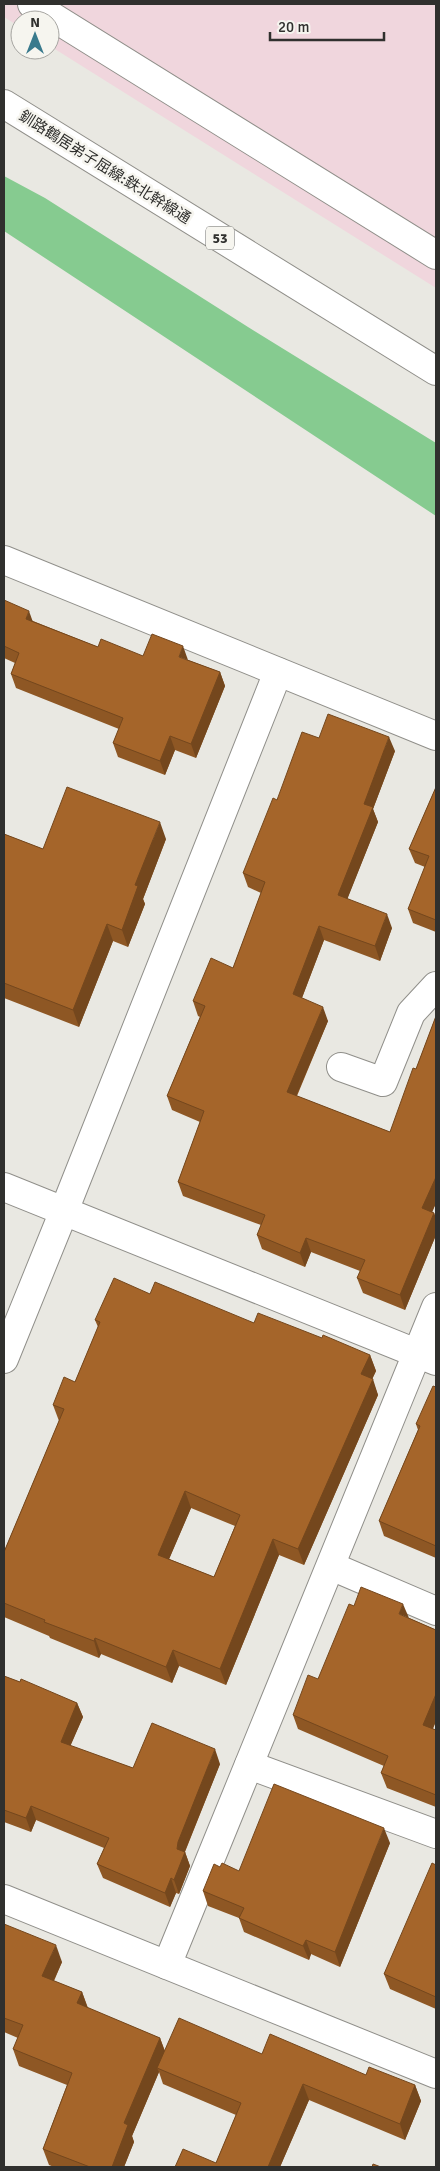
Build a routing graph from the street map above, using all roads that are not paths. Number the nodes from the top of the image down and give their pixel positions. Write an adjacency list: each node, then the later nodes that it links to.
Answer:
1 (32, 4): 3 (street)
2 (4, 104): 4 (street, 釧路鶴居弟子屈線:鉄北幹線通 / 53)
3 (436, 255)
4 (436, 371)
5 (4, 560): 6 (street)
6 (278, 672): 7 (street); 11 (street)
7 (436, 736)
8 (436, 986): 9 (street)
9 (341, 1067)
10 (4, 1187): 11 (street)
11 (64, 1211): 13 (street); 14 (street)
12 (436, 1306): 13 (street)
13 (427, 1357): 15 (street)
14 (4, 1359)
15 (331, 1566): 16 (street); 17 (street)
16 (436, 1611)
17 (249, 1765): 18 (street); 20 (street)
18 (436, 1834)
19 (4, 1899): 20 (street)
20 (167, 1965): 21 (street)
21 (436, 2074)

